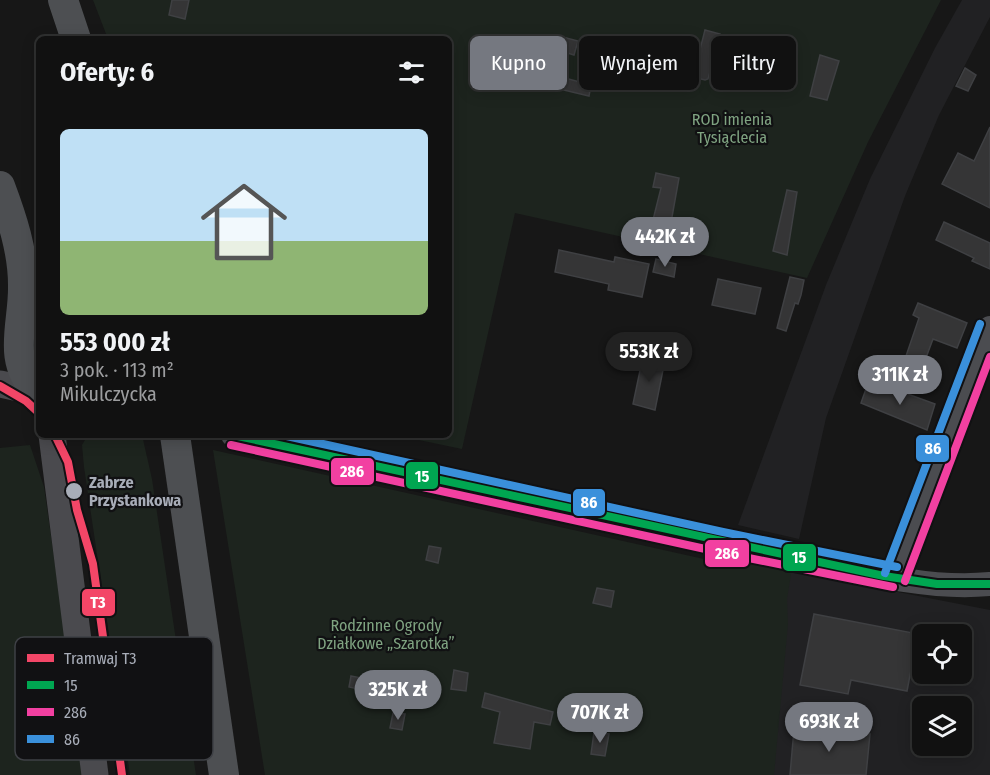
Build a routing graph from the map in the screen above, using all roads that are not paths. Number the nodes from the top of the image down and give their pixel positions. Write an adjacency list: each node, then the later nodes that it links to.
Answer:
1 (45, 0): 3 (main road)
2 (63, 0): 4 (main road)
3 (57, 36)
4 (75, 36)
5 (0, 163): 7 (main road)
6 (0, 186): 8 (main road)
7 (36, 258)
8 (19, 326): 10 (main road); 12 (main road)
9 (990, 328): 18 (street)
10 (0, 358)
11 (0, 384): 13 (main road)
12 (36, 391)
13 (36, 393)
14 (52, 438): 20 (main road)
15 (167, 438): 21 (main road)
16 (167, 438): 22 (main road)
17 (247, 438): 18 (street)
18 (895, 577): 19 (street)
19 (990, 584)
20 (78, 637)
21 (191, 637)
22 (201, 637)
23 (213, 710): 28 (main road)
24 (93, 760): 26 (main road)
25 (205, 760): 27 (main road)
26 (95, 775)
27 (207, 775)
28 (224, 775)

